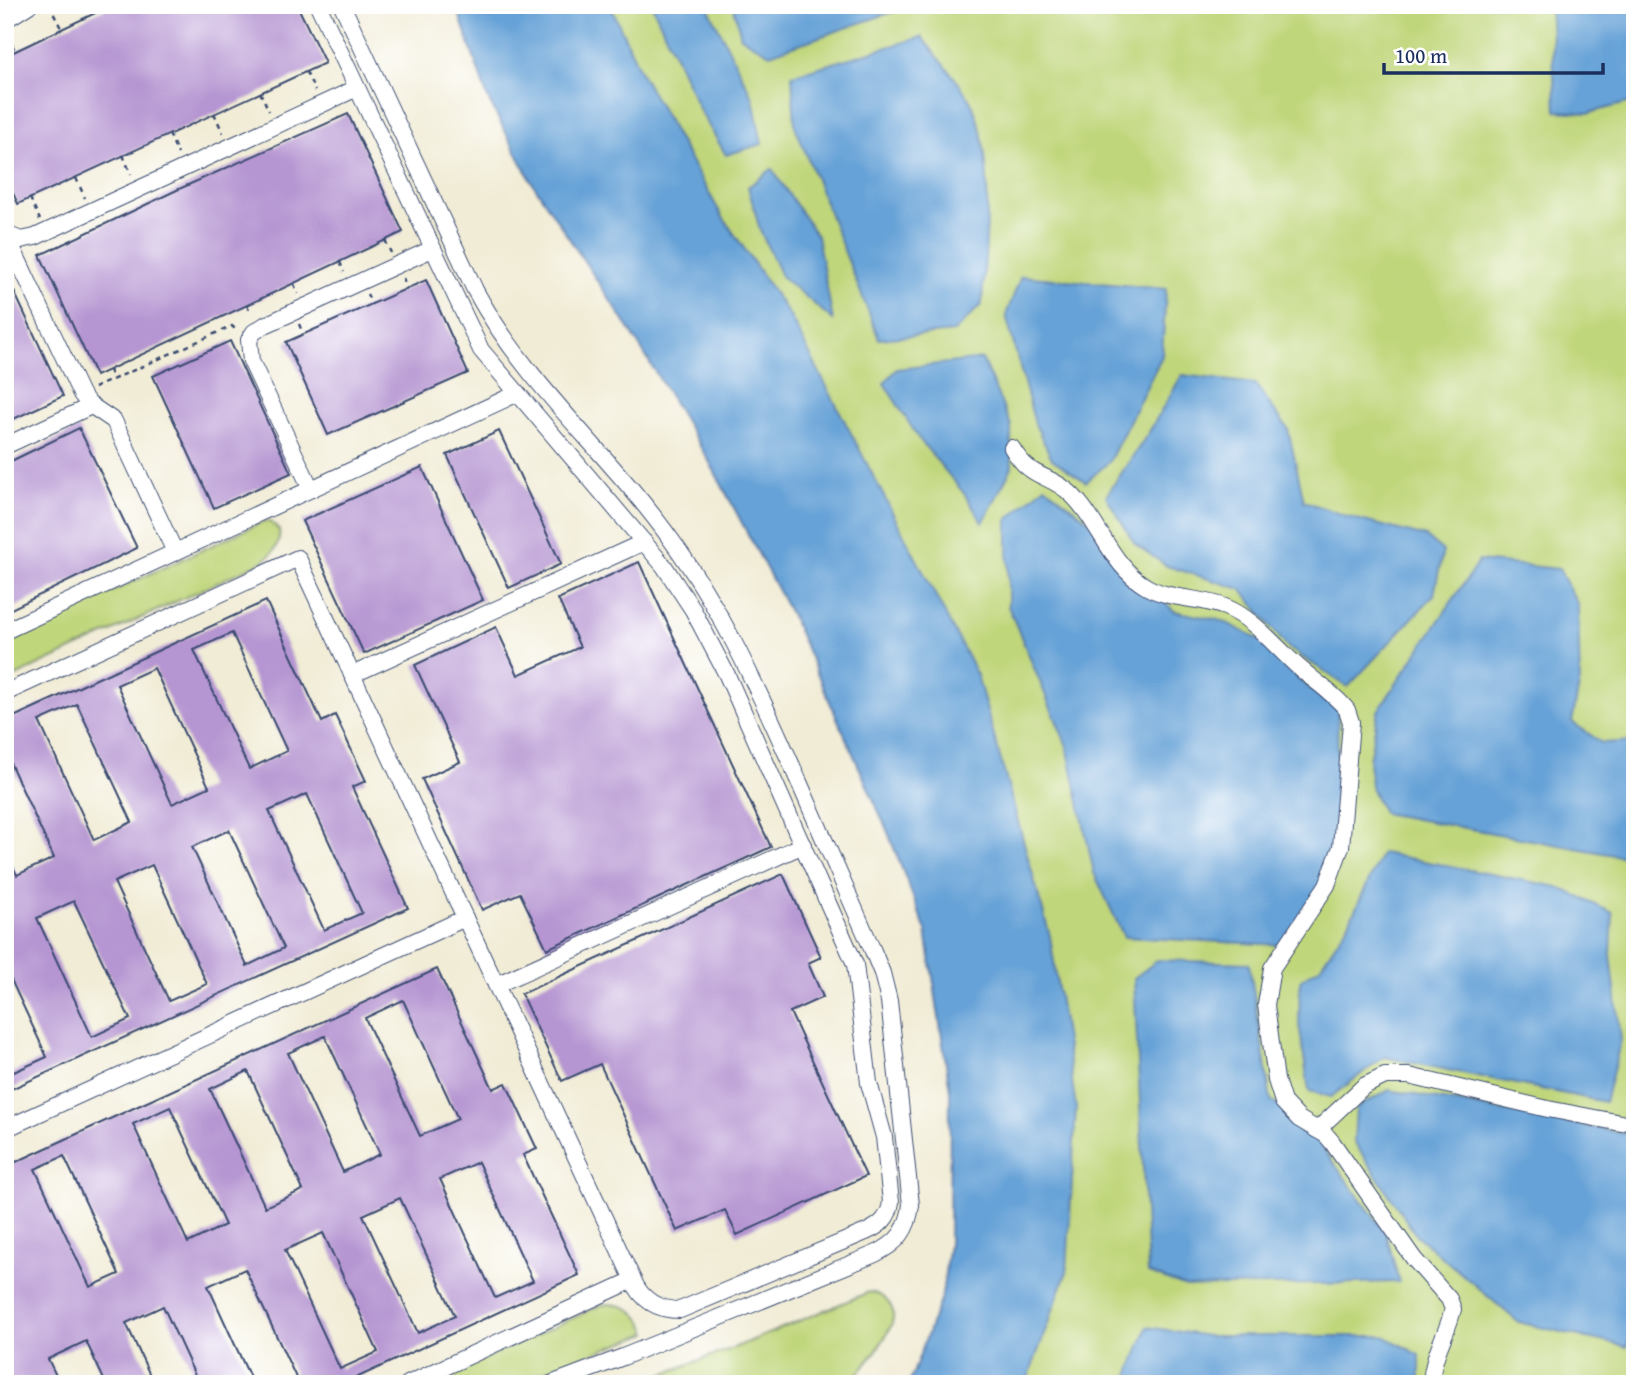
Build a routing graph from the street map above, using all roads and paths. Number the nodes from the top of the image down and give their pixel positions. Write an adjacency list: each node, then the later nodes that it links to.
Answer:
1 (29, 5): 5 (lane)
2 (49, 5): 6 (path)
3 (318, 5): 9 (lane)
4 (342, 5): 19 (lane)
5 (5, 20)
6 (61, 28)
7 (5, 30): 8 (path)
8 (15, 51)
9 (357, 88): 10 (lane); 11 (lane)
10 (7, 238): 16 (lane)
11 (432, 249): 12 (lane); 15 (lane)
12 (248, 343): 14 (path); 22 (lane)
13 (109, 370): 14 (path)
14 (113, 380): 16 (path)
15 (516, 394): 20 (lane); 22 (lane)
16 (86, 400): 17 (lane); 25 (lane)
17 (5, 446)
18 (1012, 448): 38 (lane)
19 (606, 462): 20 (lane); 21 (lane)
20 (588, 478): 23 (lane)
21 (622, 481): 23 (lane); 32 (lane)
22 (310, 489): 25 (lane)
23 (605, 497): 24 (lane)
24 (644, 542): 27 (lane); 29 (lane)
25 (176, 552): 26 (lane)
26 (5, 631)
27 (352, 675): 28 (lane); 30 (lane)
28 (5, 693)
29 (803, 845): 31 (lane); 33 (lane)
30 (465, 918): 31 (lane); 37 (lane)
31 (496, 985): 39 (lane)
32 (890, 1010): 33 (lane); 34 (lane)
33 (861, 1014): 35 (lane)
34 (896, 1059): 35 (lane); 41 (lane)
35 (866, 1062): 39 (lane)
36 (1621, 1123): 38 (lane)
37 (5, 1129)
38 (1317, 1130): 42 (lane)
39 (633, 1280): 40 (lane)
40 (408, 1384)
41 (551, 1384)
42 (1431, 1384)

